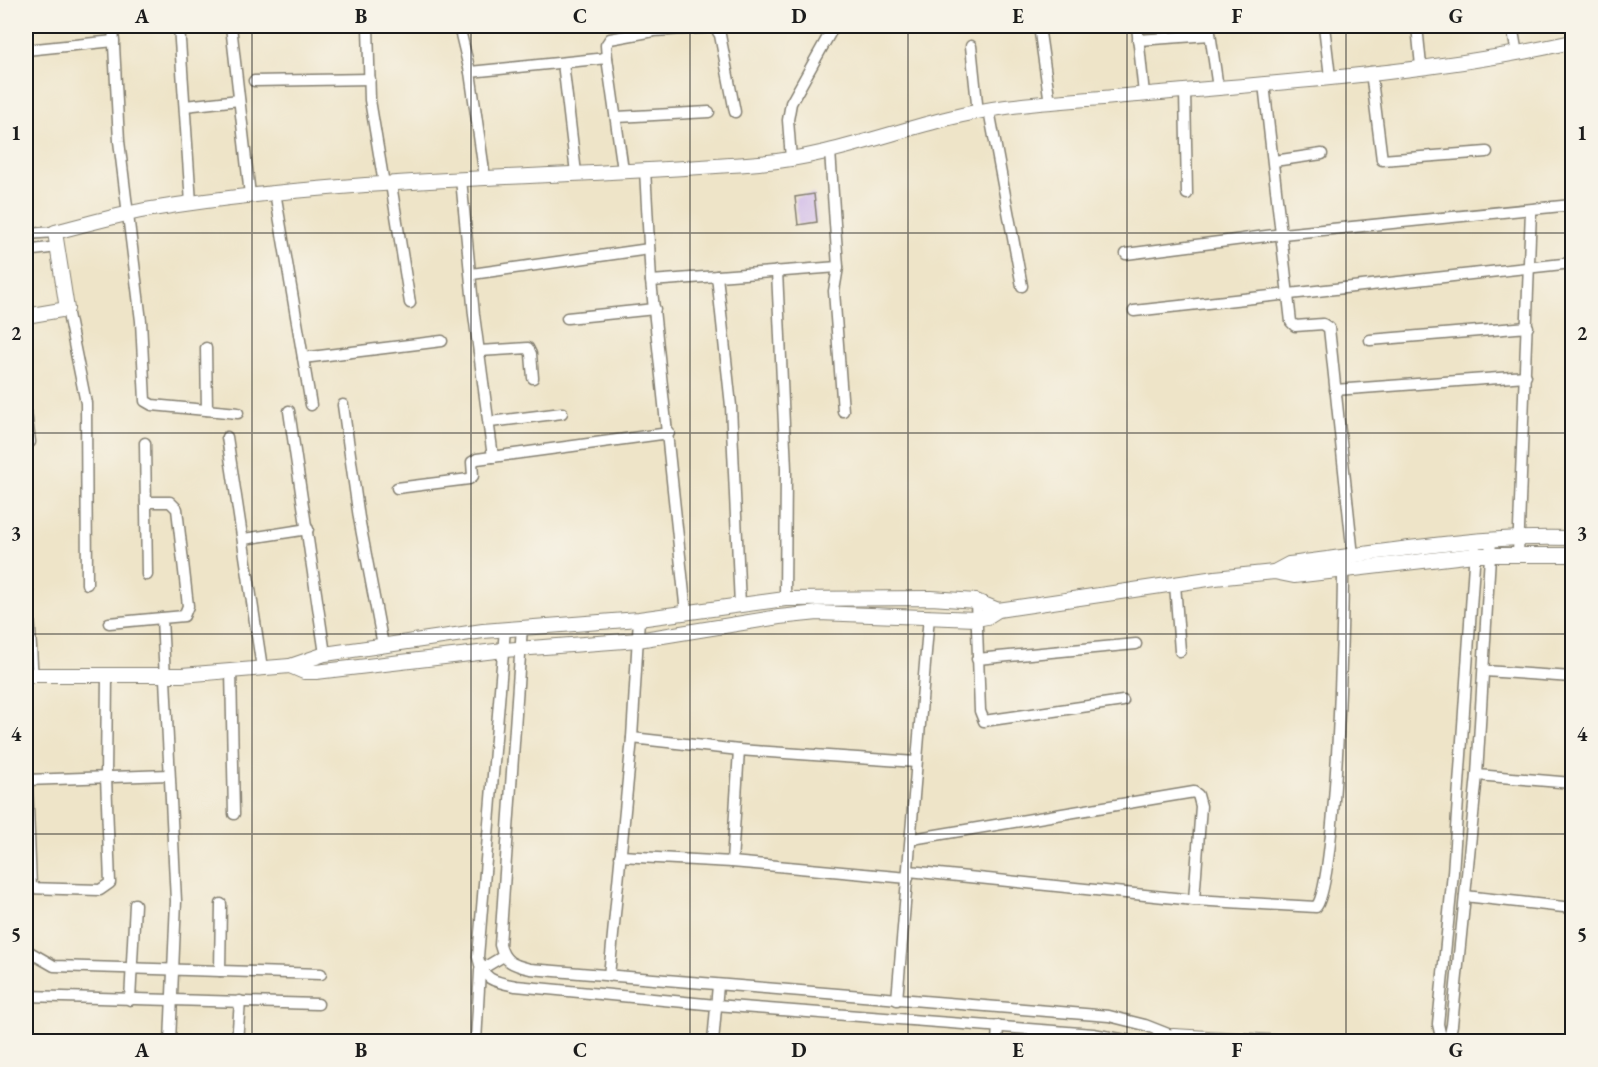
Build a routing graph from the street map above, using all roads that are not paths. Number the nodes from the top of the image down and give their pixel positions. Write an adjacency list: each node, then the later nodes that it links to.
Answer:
1 (113, 26): 14 (street)
2 (178, 26): 33 (street)
3 (231, 26): 31 (street)
4 (368, 26): 25 (street)
5 (459, 26): 22 (street)
6 (834, 26): 41 (street)
7 (1039, 26): 32 (street)
8 (1137, 26): 13 (street)
9 (1324, 26): 24 (street)
10 (1417, 26): 21 (street)
11 (1512, 26): 18 (street)
12 (1209, 30): 13 (street); 28 (street)
13 (1138, 40): 30 (street)
14 (114, 41): 17 (street); 55 (street)
15 (1572, 42): 18 (street)
16 (971, 46): 34 (street)
17 (26, 50)
18 (1517, 54): 21 (street)
19 (607, 58): 20 (street); 36 (street); 37 (street)
20 (563, 63): 22 (street); 45 (street)
21 (1421, 66): 23 (street)
22 (470, 72): 46 (street)
23 (1371, 72): 24 (street); 39 (street)
24 (1330, 77): 27 (street)
25 (370, 79): 26 (street); 48 (street)
26 (254, 81)
27 (1264, 84): 28 (street); 42 (street)
28 (1218, 88): 29 (street)
29 (1185, 91): 30 (street); 50 (street)
30 (1144, 94): 32 (street)
31 (239, 100): 33 (street); 51 (street)
32 (1050, 103): 34 (street)
33 (185, 106): 52 (street)
34 (983, 111): 38 (street); 70 (street)
35 (709, 112): 37 (street)
36 (735, 112)
37 (616, 117): 44 (street)
38 (830, 151): 41 (street); 65 (street)
39 (1487, 152)
40 (1322, 154): 42 (street)
41 (791, 159): 43 (street)
42 (1274, 161): 58 (street)
43 (645, 169): 44 (street); 60 (street)
44 (623, 170): 45 (street)
45 (576, 173): 46 (street)
46 (484, 177): 47 (street)
47 (461, 179): 48 (street); 67 (street)
48 (388, 184): 49 (street); 72 (street)
49 (275, 192): 51 (street); 83 (street)
50 (1187, 194)
51 (250, 195): 52 (street)
52 (191, 203): 55 (street)
53 (1572, 205): 54 (street)
54 (1531, 210): 58 (street); 64 (street)
55 (130, 214): 56 (street); 89 (street)
56 (55, 232): 57 (street); 59 (street)
57 (26, 234)
58 (1282, 234): 62 (street); 71 (street)
59 (57, 247): 61 (street); 73 (street)
60 (649, 249): 67 (street); 69 (street)
61 (26, 251)
62 (1126, 254)
63 (1572, 263): 64 (street)
64 (1530, 266): 71 (street); 78 (street)
65 (838, 267): 66 (street); 91 (street)
66 (777, 271): 68 (street); 121 (street)
67 (472, 274): 82 (street)
68 (717, 276): 69 (street); 123 (street)
69 (651, 281): 74 (street)
70 (1022, 286)
71 (1289, 293): 75 (street); 86 (street)
72 (410, 303)
73 (67, 309): 76 (street); 116 (street)
74 (655, 309): 77 (street); 96 (street)
75 (1134, 311)
76 (26, 316)
77 (567, 318)
78 (1528, 327): 79 (street); 84 (street)
79 (1370, 340)
80 (442, 341): 83 (street)
81 (206, 348): 89 (street)
82 (479, 351): 85 (street); 95 (street)
83 (303, 358): 87 (street)
84 (1526, 376): 86 (street); 104 (street)
85 (533, 378)
86 (1335, 390): 112 (street)
87 (310, 405)
88 (344, 405): 137 (street)
89 (207, 411): 93 (street)
90 (290, 411): 103 (street)
91 (843, 411)
92 (26, 412): 98 (street)
93 (238, 412)
94 (562, 413): 95 (street)
95 (490, 422): 100 (street)
96 (669, 433): 100 (street); 126 (street)
97 (227, 437): 106 (street)
98 (30, 442)
99 (145, 443): 102 (street)
100 (493, 457): 101 (street)
101 (398, 488)
102 (146, 502): 115 (street); 129 (street)
103 (308, 529): 106 (street); 141 (street)
104 (1519, 538): 105 (street); 107 (street); 110 (street)
105 (1572, 538)
106 (244, 539): 144 (street)
107 (1491, 539): 108 (street); 109 (street)
108 (1475, 548): 109 (street); 112 (street); 113 (street); 198 (street)
109 (1490, 555): 110 (street); 146 (street)
110 (1518, 555): 111 (street)
111 (1572, 555)
112 (1353, 556): 114 (street)
113 (1343, 570): 114 (street); 168 (street)
114 (1274, 572): 117 (street)
115 (147, 575)
116 (87, 584)
117 (1175, 584): 124 (street); 140 (street)
118 (30, 589): 147 (lane)
119 (844, 597): 120 (street); 121 (street); 125 (street)
120 (880, 597): 122 (street); 127 (street)
121 (785, 599): 123 (street)
122 (976, 601): 124 (street); 131 (street)
123 (740, 605): 126 (street)
124 (998, 610): 131 (street)
125 (844, 612): 127 (street); 135 (street)
126 (686, 613): 130 (street)
127 (880, 613): 128 (street)
128 (929, 616): 131 (street); 155 (street)
129 (162, 618): 132 (street); 149 (street)
130 (639, 619): 133 (street); 135 (street)
131 (976, 619): 142 (street)
132 (109, 623)
133 (522, 627): 134 (street); 138 (street)
134 (505, 629): 137 (street); 139 (street)
135 (638, 640): 138 (street); 152 (street)
136 (1136, 644): 142 (street)
137 (383, 645): 141 (street)
138 (520, 649): 139 (street); 173 (street)
139 (504, 650): 143 (street); 176 (street)
140 (1180, 651)
141 (325, 654): 143 (street)
142 (977, 659): 151 (street)
143 (291, 666): 144 (street)
144 (262, 668): 145 (street)
145 (231, 670): 149 (street); 161 (street)
146 (1485, 670): 150 (street); 157 (street)
147 (30, 675): 148 (street)
148 (107, 675): 149 (street); 158 (street)
149 (166, 675): 156 (street)
150 (1572, 677)
151 (1123, 701)
152 (632, 738): 153 (street); 163 (street)
153 (740, 750): 155 (street); 164 (street)
154 (26, 754): 159 (street)
155 (916, 762): 162 (street)
156 (169, 774): 158 (street); 175 (street)
157 (1478, 774): 160 (street); 167 (street)
158 (106, 777): 159 (street); 166 (street)
159 (26, 780): 166 (street)
160 (1572, 783)
161 (234, 814)
162 (912, 839): 165 (street); 168 (street)
163 (620, 856): 164 (street); 179 (street)
164 (732, 862): 165 (street)
165 (908, 875): 168 (street); 183 (street)
166 (28, 888)
167 (1465, 896): 171 (street); 198 (street)
168 (1194, 900)
169 (135, 904): 174 (street)
170 (221, 904): 177 (street)
171 (1572, 908)
172 (26, 950): 174 (street)
173 (502, 957): 176 (street); 179 (street)
174 (132, 969): 175 (street); 182 (street)
175 (174, 970): 177 (street); 184 (street)
176 (480, 970): 187 (street); 192 (street)
177 (220, 971): 178 (street)
178 (321, 974)
179 (609, 976): 180 (street)
180 (718, 985): 183 (street); 187 (street)
181 (26, 996): 182 (street)
182 (130, 1000): 184 (street)
183 (897, 1000): 189 (street)
184 (171, 1001): 185 (street); 190 (street)
185 (240, 1001): 186 (street); 191 (street)
186 (318, 1004)
187 (716, 1005): 188 (street); 193 (street)
188 (998, 1026): 194 (street); 195 (street)
189 (1173, 1036): 196 (street); 197 (street)
190 (170, 1041)
191 (237, 1041)
192 (476, 1041)
193 (713, 1041)
194 (997, 1041)
195 (1137, 1041)
196 (1157, 1041)
197 (1277, 1041)
198 (1443, 1041)

